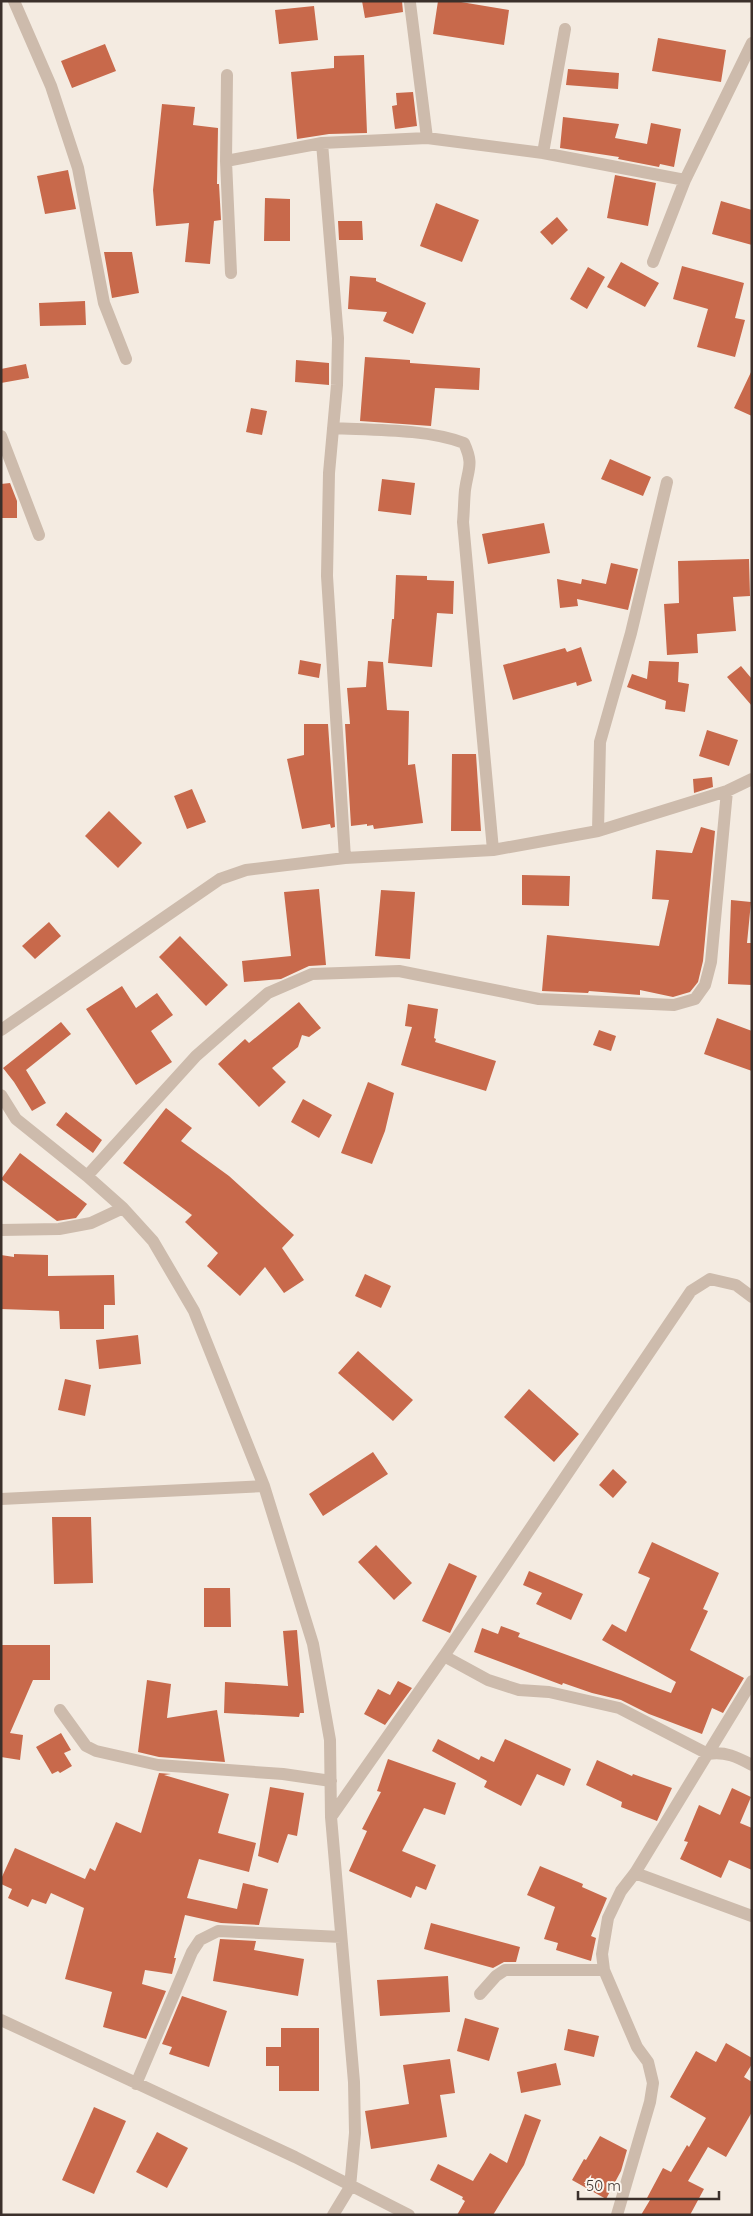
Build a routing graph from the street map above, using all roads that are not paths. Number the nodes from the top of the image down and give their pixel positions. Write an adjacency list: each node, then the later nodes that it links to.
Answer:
1 (14, 1): 13 (street)
2 (410, 3): 6 (street)
3 (565, 29): 8 (street)
4 (752, 43): 10 (street)
5 (227, 75): 9 (street)
6 (427, 138): 7 (street); 8 (street)
7 (322, 143): 9 (street); 14 (street)
8 (543, 153): 10 (street)
9 (226, 161): 12 (street)
10 (685, 180): 11 (street)
11 (653, 262)
12 (231, 273)
13 (126, 359)
14 (333, 428): 21 (street); 22 (street)
15 (1, 436): 17 (street)
16 (667, 482): 20 (street)
17 (39, 534)
18 (752, 778): 19 (street)
19 (727, 791): 20 (street); 25 (street)
20 (598, 831): 21 (street)
21 (494, 850): 22 (street)
22 (345, 858): 23 (street)
23 (1, 1030)
24 (1, 1095): 25 (street)
25 (87, 1176): 26 (street)
26 (123, 1208): 27 (street); 29 (street)
27 (1, 1230)
28 (752, 1297): 31 (street)
29 (264, 1486): 30 (street); 36 (street)
30 (1, 1499)
31 (444, 1656): 34 (street); 37 (street)
32 (752, 1681): 34 (street)
33 (60, 1710): 36 (street)
34 (708, 1754): 35 (street); 38 (street)
35 (752, 1766)
36 (331, 1781): 37 (street)
37 (331, 1817): 40 (street)
38 (635, 1872): 39 (street); 41 (street)
39 (752, 1916)
40 (340, 1937): 44 (street); 45 (street)
41 (604, 1970): 42 (street); 48 (street)
42 (480, 1994)
43 (1, 2020): 44 (street)
44 (136, 2084): 45 (street)
45 (350, 2187): 46 (street); 47 (street)
46 (333, 2215)
47 (409, 2215)
48 (617, 2215)

